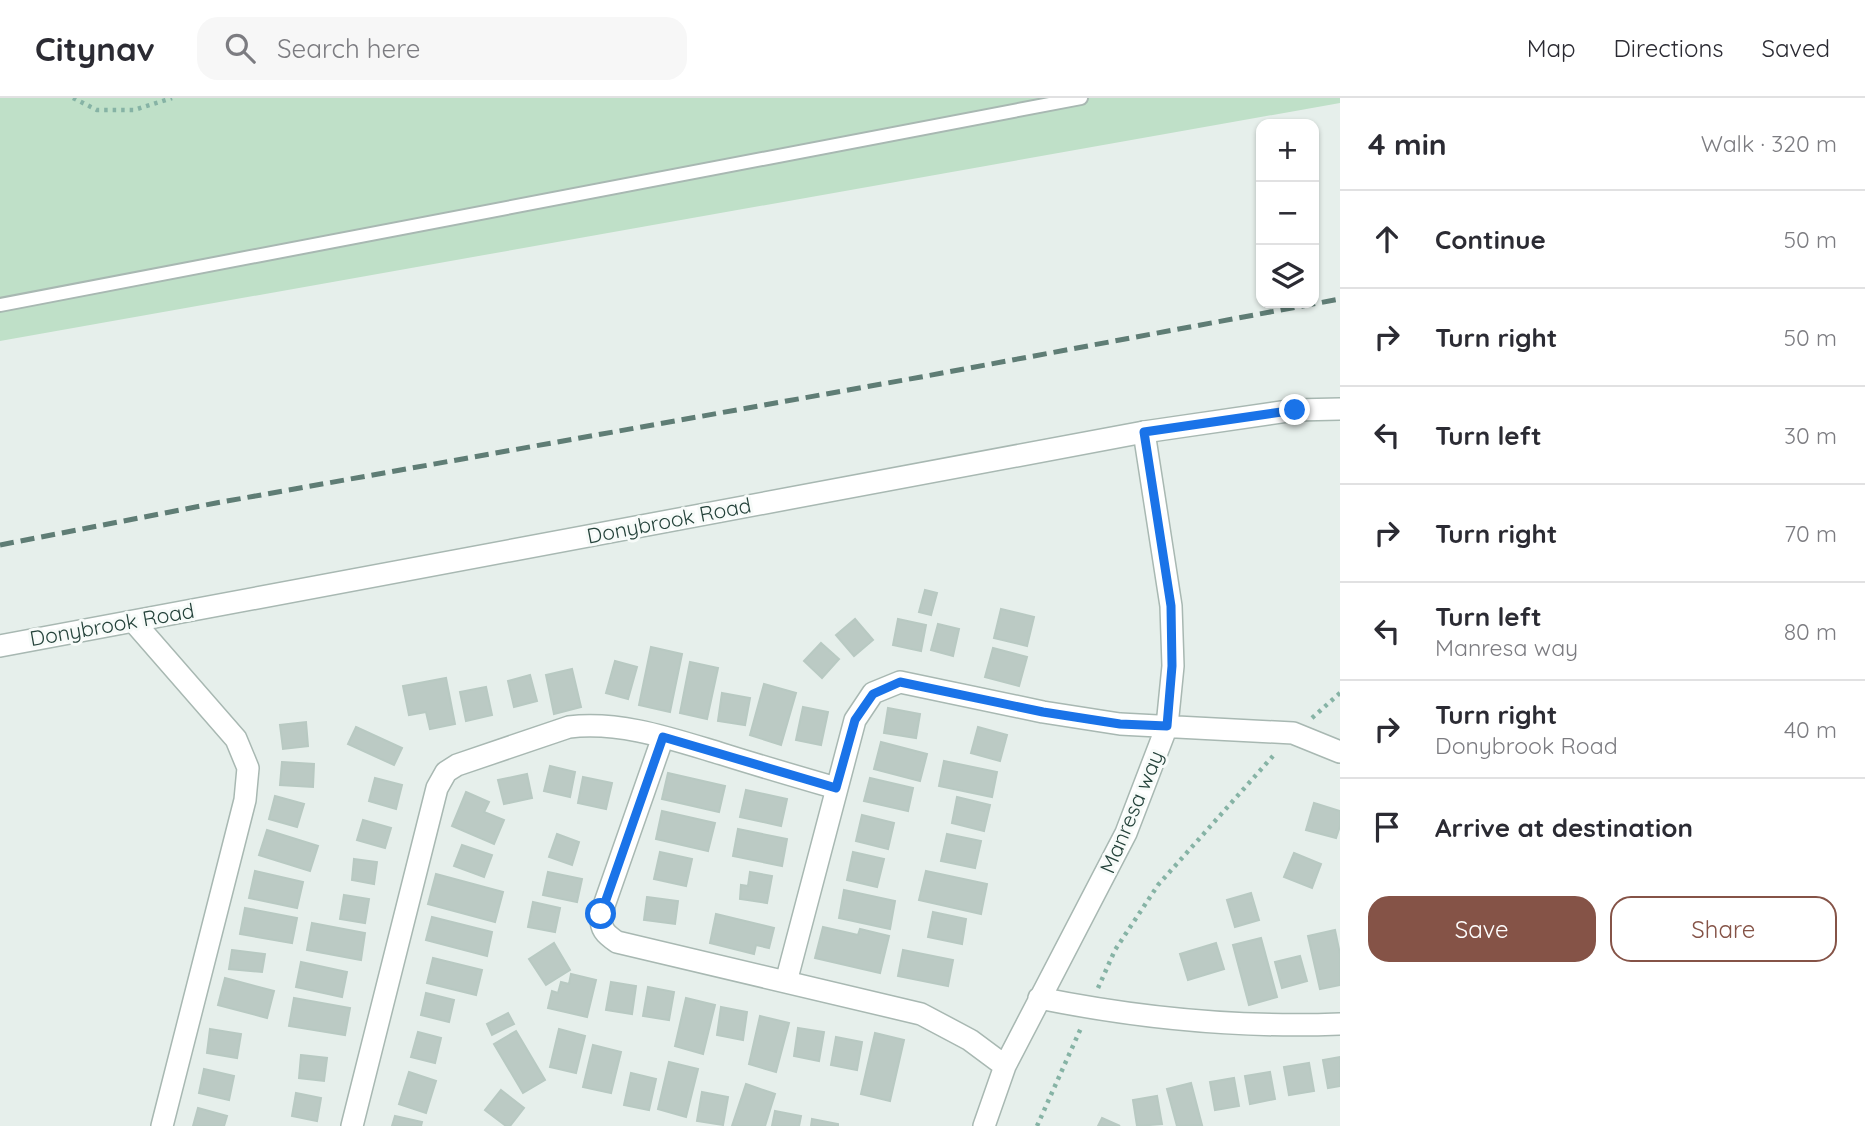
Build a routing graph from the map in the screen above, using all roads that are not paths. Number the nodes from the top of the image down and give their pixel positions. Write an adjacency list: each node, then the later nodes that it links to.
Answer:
1 (1081, 98): 2 (lane)
2 (0, 305)
3 (1340, 409): 4 (street, Donybrook Road)
4 (1144, 432): 5 (street, Donybrook Road); 7 (street, Manresa way)
5 (134, 622): 6 (street, Donybrook Road); 15 (street)
6 (0, 646)
7 (1167, 726): 9 (street); 10 (street); 12 (street, Manresa way)
8 (663, 737): 10 (street); 11 (street); 16 (street)
9 (1340, 752)
10 (836, 788): 11 (street)
11 (786, 982): 14 (street)
12 (1039, 998): 13 (street); 14 (street, Manresa way)
13 (1340, 1024)
14 (1005, 1066): 17 (street, Manresa way)
15 (162, 1126)
16 (352, 1126)
17 (984, 1126)

